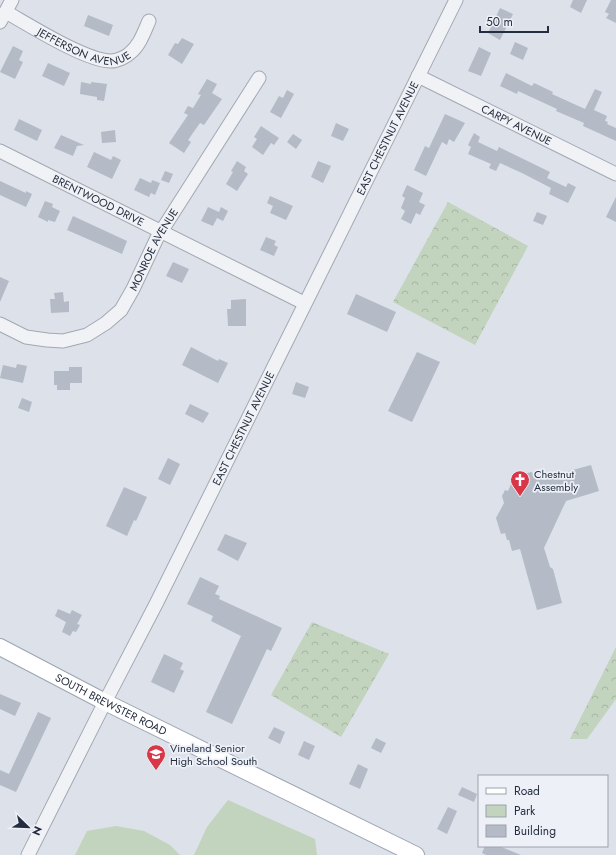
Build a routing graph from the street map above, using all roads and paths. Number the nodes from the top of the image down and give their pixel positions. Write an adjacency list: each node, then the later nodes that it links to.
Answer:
1 (12, 0): 3 (street)
2 (456, 0): 5 (street, EAST CHESTNUT AVENUE)
3 (3, 17): 4 (street, JEFFERSON AVENUE)
4 (149, 22)
5 (418, 76): 8 (street, CARPY AVENUE); 10 (street, EAST CHESTNUT AVENUE)
6 (259, 78): 9 (street, MONROE AVENUE)
7 (0, 151): 9 (street, BRENTWOOD DRIVE)
8 (616, 174)
9 (161, 231): 10 (street, BRENTWOOD DRIVE); 11 (street, MONROE AVENUE)
10 (304, 303): 13 (street, EAST CHESTNUT AVENUE)
11 (0, 324)
12 (0, 647): 13 (main road, SOUTH BREWSTER ROAD)
13 (104, 702): 14 (street, EAST CHESTNUT AVENUE); 15 (main road, SOUTH BREWSTER ROAD)
14 (28, 855)
15 (416, 855)

